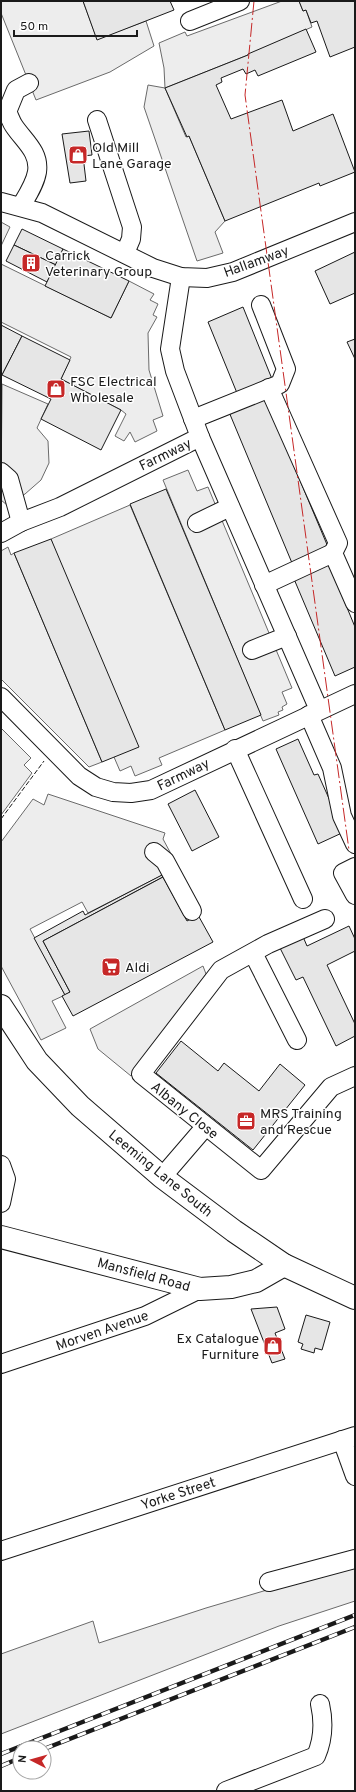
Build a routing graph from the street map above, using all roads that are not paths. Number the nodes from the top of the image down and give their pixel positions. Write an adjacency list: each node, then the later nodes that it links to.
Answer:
1 (240, 1): 2 (street)
2 (213, 6): 3 (street)
3 (190, 21)
4 (29, 83): 7 (street)
5 (97, 120): 9 (street)
6 (1, 202): 7 (street, Hallamway)
7 (21, 206): 9 (street, Hallamway)
8 (355, 222): 10 (street, Hallamway)
9 (125, 253): 10 (street, Hallamway)
10 (181, 277): 13 (street, Farmway)
11 (261, 305): 12 (street)
12 (269, 388): 13 (street); 20 (street)
13 (193, 419): 14 (street, Farmway)
14 (200, 437): 16 (street, Farmway); 17 (street, Farmway)
15 (1, 472): 17 (street)
16 (230, 507): 18 (street); 21 (street, Farmway)
17 (21, 522): 19 (street, Farmway)
18 (197, 523)
19 (1, 533)
20 (333, 554): 21 (street); 22 (street)
21 (264, 585): 23 (street, Farmway)
22 (355, 603)
23 (287, 636): 24 (street); 27 (street, Farmway)
24 (252, 650)
25 (355, 694): 27 (street, Farmway)
26 (1, 697): 28 (street, Farmway)
27 (314, 713): 28 (street, Farmway); 29 (street)
28 (235, 749): 33 (street)
29 (355, 844)
30 (154, 852): 34 (street)
31 (355, 867): 32 (street)
32 (355, 895)
33 (303, 899)
34 (192, 911)
35 (325, 919): 36 (street, Albany Close)
36 (252, 953): 38 (street); 40 (street, Albany Close)
37 (1, 1006): 42 (main road, Leeming Lane South)
38 (297, 1040)
39 (355, 1076): 40 (street, Albany Close)
40 (205, 1127): 42 (street)
41 (1, 1165): 43 (street)
42 (162, 1177): 45 (main road, Leeming Lane South)
43 (1, 1203)
44 (1, 1237): 46 (main road, Mansfield Road)
45 (284, 1265): 46 (main road, Mansfield Road); 47 (main road, Leeming Lane South)
46 (200, 1289): 48 (street, Morven Avenue)
47 (355, 1298)
48 (1, 1364)
49 (348, 1438): 50 (street); 51 (street, Yorke Street)
50 (355, 1476)
51 (1, 1551)
52 (355, 1559): 53 (street)
53 (269, 1582)
54 (320, 1704): 55 (street)
55 (227, 1791)

